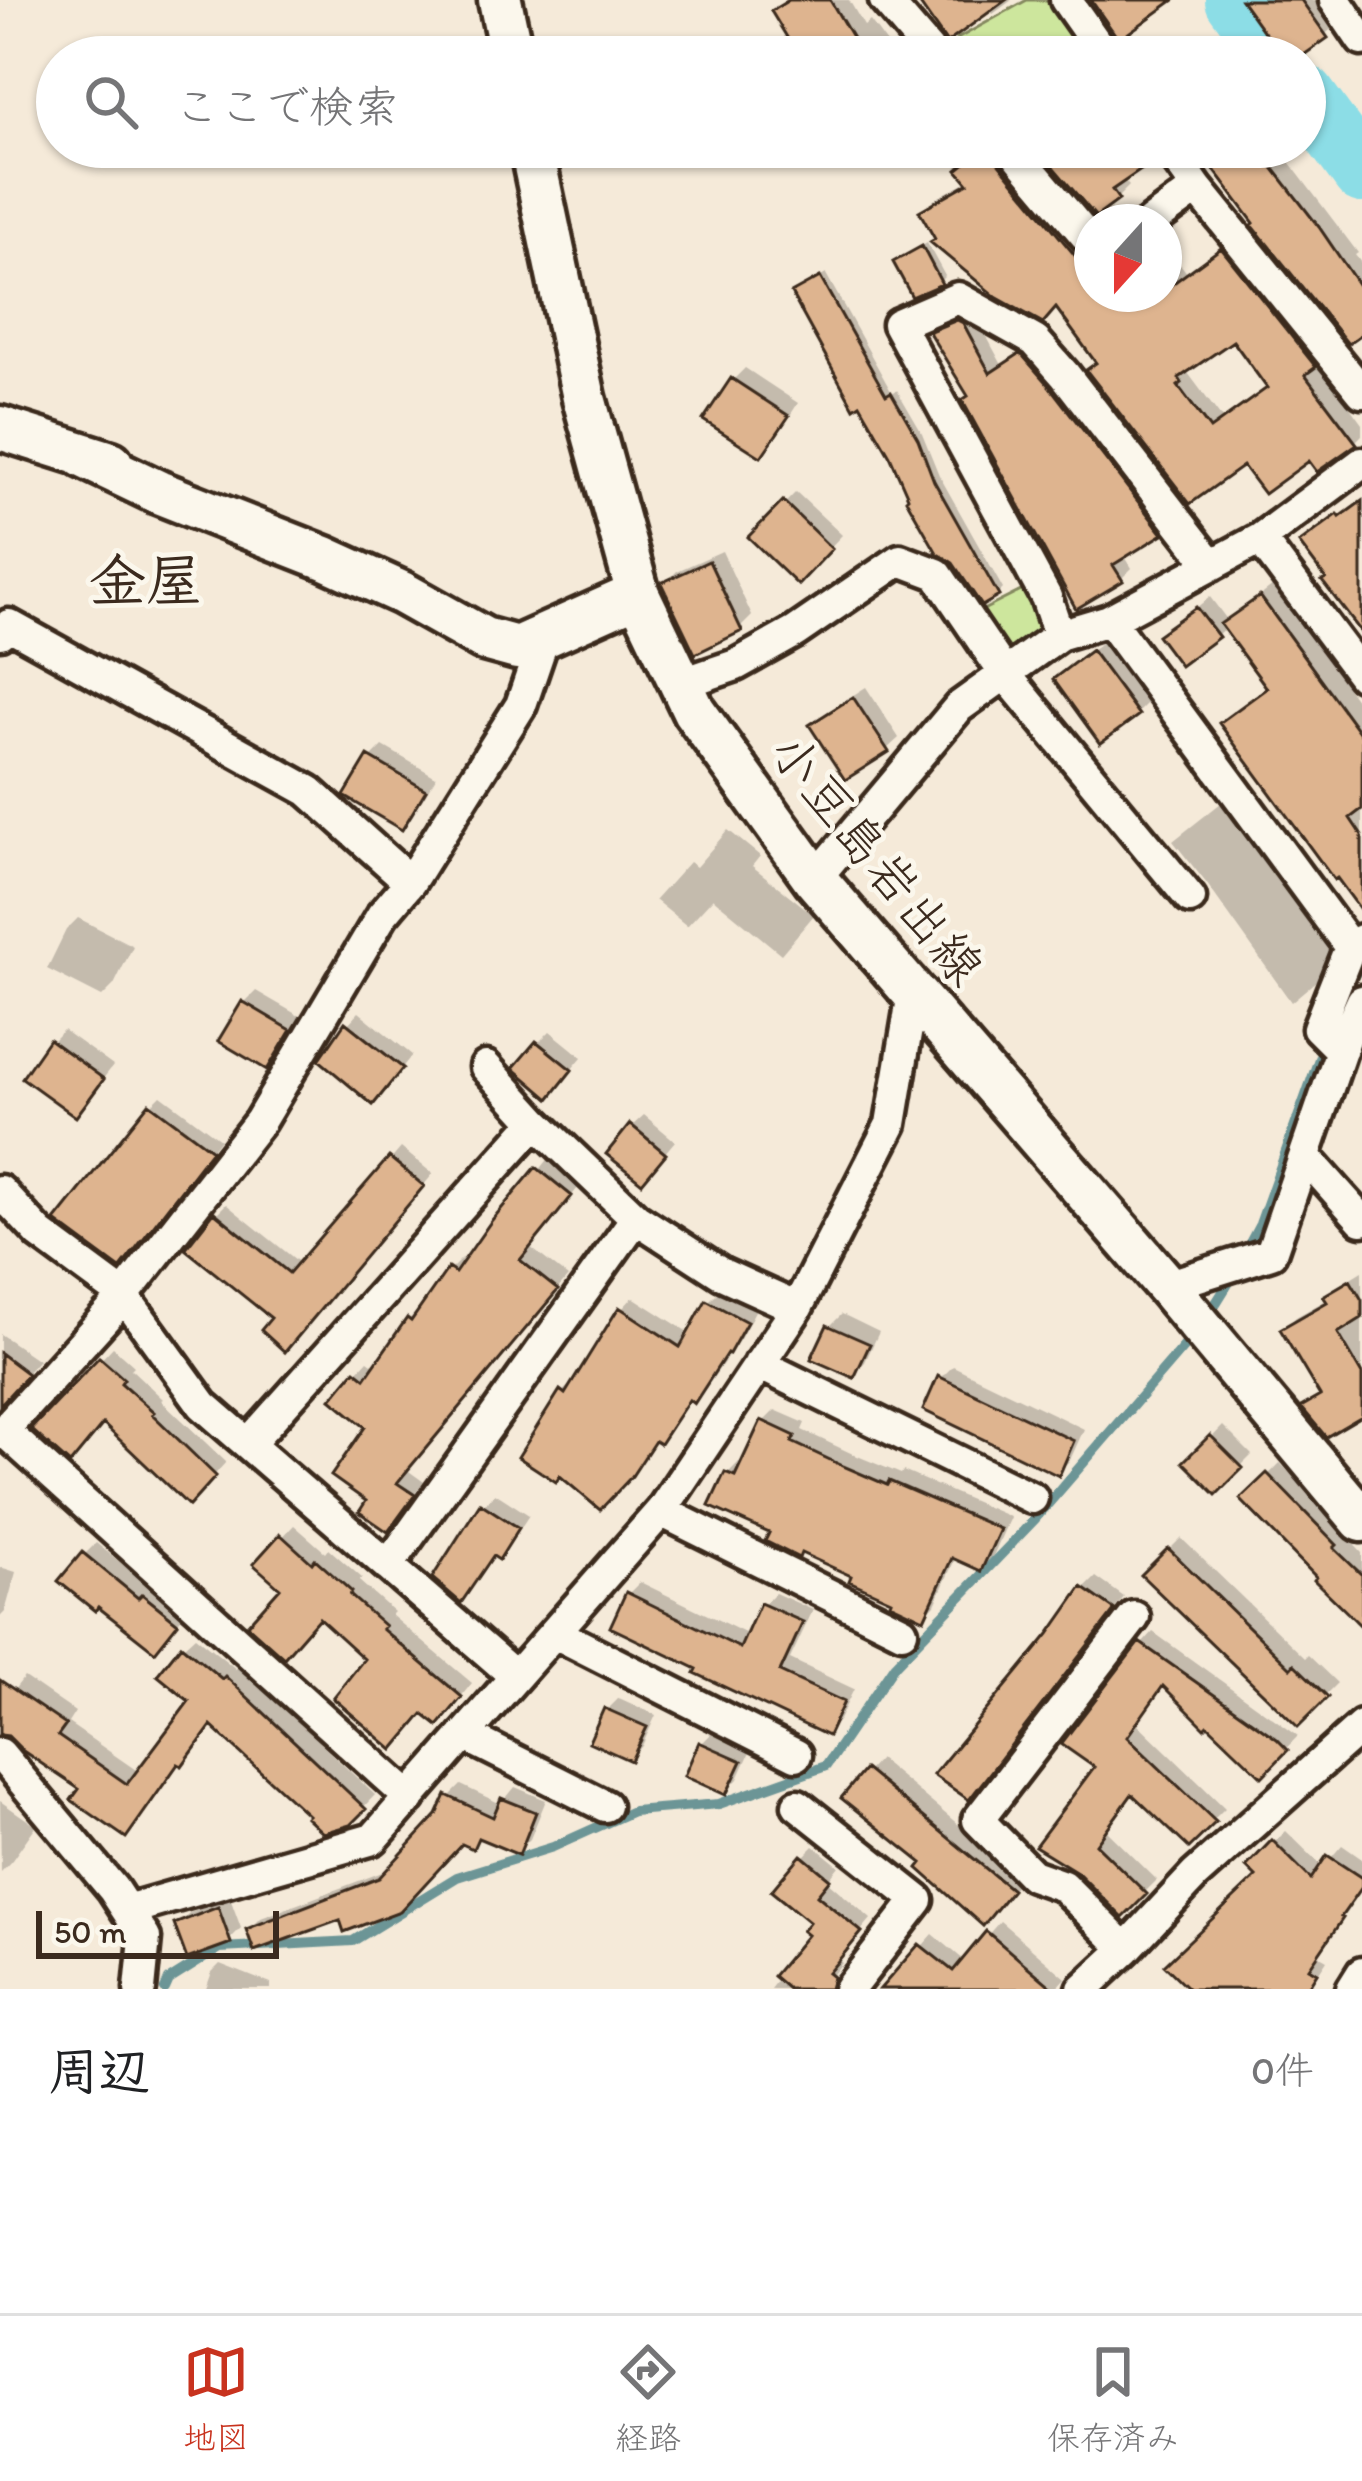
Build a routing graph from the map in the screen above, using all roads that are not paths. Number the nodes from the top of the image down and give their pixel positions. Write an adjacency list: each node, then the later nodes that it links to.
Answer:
1 (500, 0): 5 (main road)
2 (885, 0): 6 (street)
3 (1066, 0): 7 (street)
4 (1335, 0): 8 (street)
5 (508, 36)
6 (916, 36)
7 (1091, 36)
8 (1362, 40)
9 (535, 168): 20 (main road, 小豆島岩出線)
10 (1028, 168): 14 (street)
11 (1183, 168): 12 (street)
12 (1197, 188): 13 (street); 15 (street)
13 (1175, 204)
14 (1074, 222)
15 (1362, 392)
16 (0, 428): 23 (main road)
17 (1362, 464): 18 (street)
18 (1260, 539): 19 (street); 26 (street)
19 (1212, 565): 21 (street); 24 (street)
20 (638, 594): 23 (main road); 27 (main road, 小豆島岩出線)
21 (1109, 620): 24 (street); 31 (street)
22 (0, 633): 29 (street)
23 (545, 635): 29 (street)
24 (1060, 635): 25 (street)
25 (1005, 674): 27 (street); 28 (street); 30 (street)
26 (1362, 675)
27 (680, 684): 28 (main road, 小豆島岩出線)
28 (815, 880): 32 (main road, 小豆島岩出線)
29 (410, 882): 43 (street)
30 (1190, 898)
31 (1356, 943): 34 (street)
32 (913, 993): 42 (main road, 小豆島岩出線); 44 (street)
33 (1362, 1000): 34 (street)
34 (1341, 1051): 37 (street)
35 (486, 1066): 36 (street)
36 (536, 1122): 40 (street); 47 (street)
37 (1305, 1156): 38 (street); 42 (street)
38 (1347, 1182): 41 (street)
39 (0, 1191): 43 (street)
40 (636, 1218): 44 (street); 51 (street)
41 (1362, 1220)
42 (1167, 1286): 50 (main road, 小豆島岩出線)
43 (124, 1296): 46 (street); 47 (street)
44 (797, 1308): 45 (street)
45 (759, 1364): 48 (street); 49 (street)
46 (2, 1432): 60 (street)
47 (248, 1444): 51 (street)
48 (1032, 1498)
49 (661, 1511): 53 (street); 54 (street)
50 (1362, 1520)
51 (388, 1565): 55 (street)
52 (1134, 1617): 64 (street)
53 (902, 1631)
54 (555, 1633): 55 (street); 59 (street)
55 (515, 1676): 57 (street)
56 (1362, 1726): 64 (street)
57 (464, 1735): 60 (street); 62 (street)
58 (0, 1754): 63 (street)
59 (796, 1755)
60 (410, 1798): 63 (street)
61 (798, 1805): 67 (street)
62 (605, 1806)
63 (127, 1910): 66 (street)
64 (1126, 1949): 68 (street)
65 (1362, 1973): 69 (street)
66 (140, 1989)
67 (849, 1989)
68 (1083, 1989)
69 (1352, 1989)

